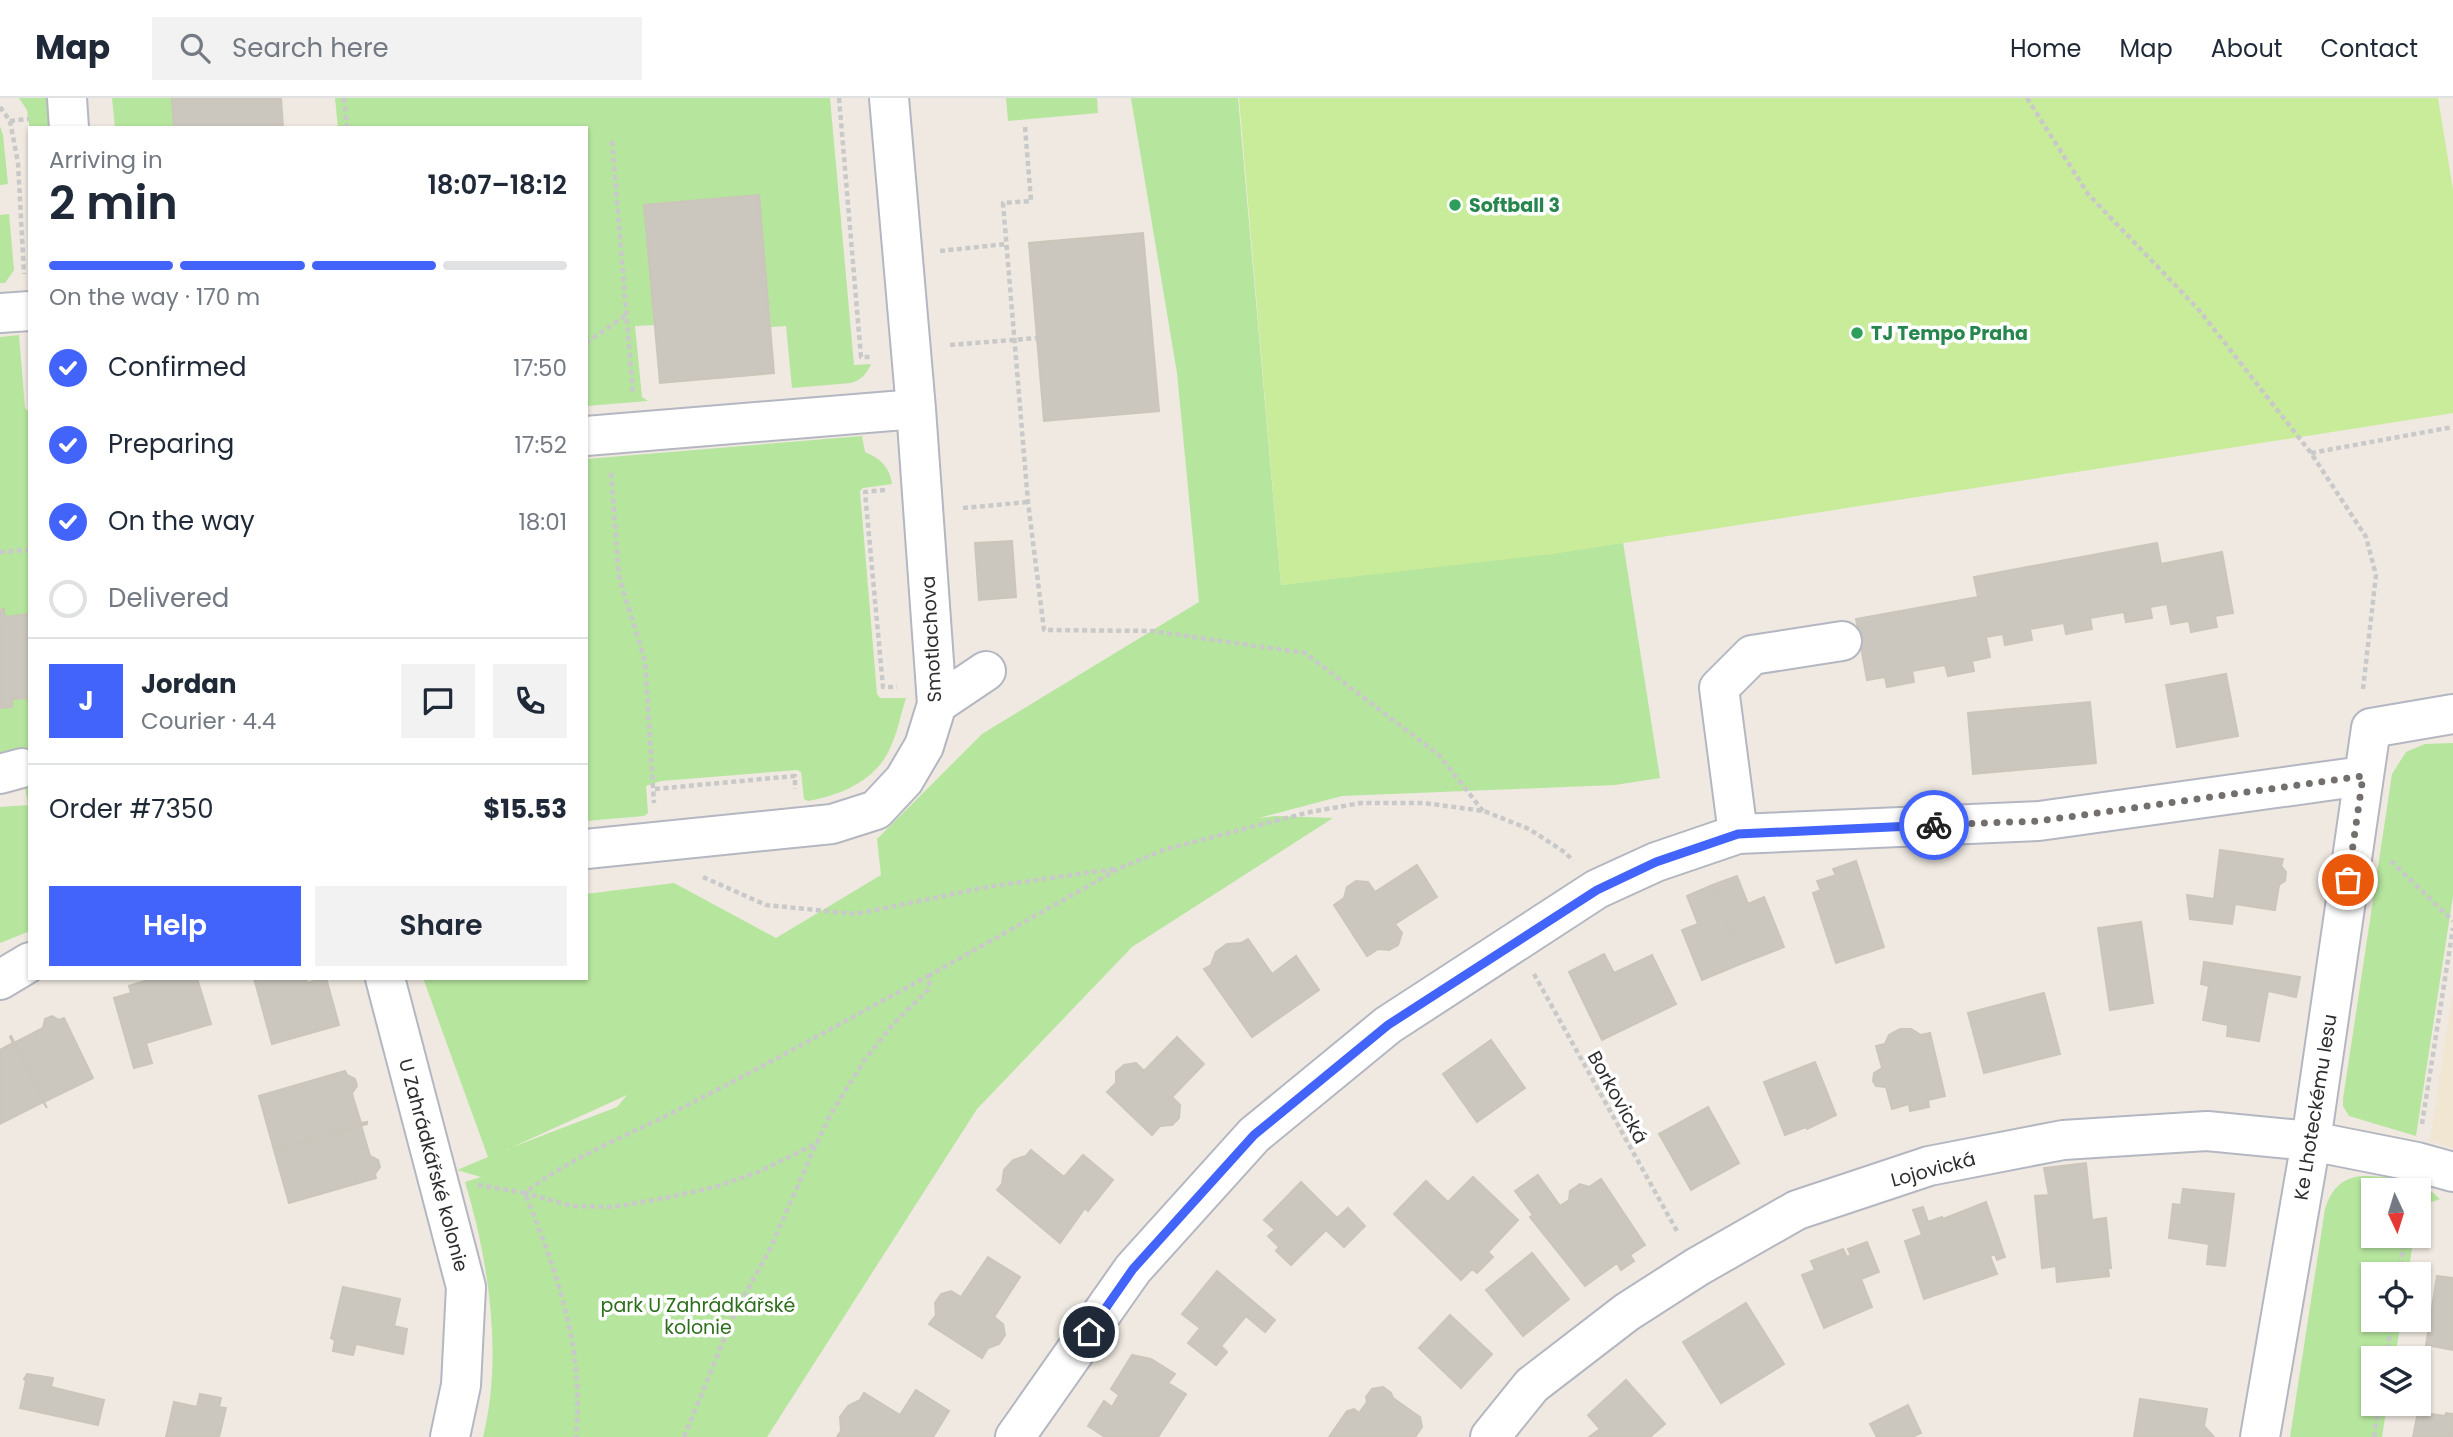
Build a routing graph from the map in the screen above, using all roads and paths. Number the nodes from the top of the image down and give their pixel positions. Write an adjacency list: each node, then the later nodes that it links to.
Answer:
1 (67, 98): 7 (street)
2 (344, 98): 8 (path)
3 (839, 98): 19 (path)
4 (889, 98): 21 (street, Smotlachova)
5 (2027, 98): 24 (path)
6 (0, 107): 13 (path)
7 (69, 126)
8 (346, 126)
9 (1025, 127): 11 (path)
10 (612, 141): 14 (path)
11 (1006, 244): 12 (path); 16 (path)
12 (939, 264)
13 (19, 312)
14 (626, 315): 17 (path); 20 (path)
15 (1037, 338): 16 (path)
16 (1014, 340): 18 (path); 27 (path)
17 (588, 343)
18 (946, 345)
19 (881, 357)
20 (634, 395)
21 (916, 409): 23 (street); 33 (street, Smotlachova)
22 (2453, 427): 24 (path)
23 (588, 436)
24 (2311, 453): 35 (path)
25 (610, 470): 37 (path)
26 (890, 490): 33 (path)
27 (1028, 502): 28 (path); 38 (path)
28 (958, 509)
29 (28, 550): 30 (path)
30 (0, 552)
31 (1842, 641): 40 (street)
32 (986, 671): 33 (street)
33 (920, 696): 41 (street, Smotlachova)
34 (2453, 714): 35 (street)
35 (2371, 728): 36 (street, Ke Lhoteckému lesu)
36 (2363, 776): 39 (street, Ke Lhoteckému lesu); 40 (street)
37 (795, 796)
38 (1484, 811): 43 (path); 44 (path)
39 (2356, 827): 45 (path); 52 (street, Ke Lhoteckému lesu)
40 (1738, 834): 44 (street)
41 (660, 842): 42 (street, Smotlachova); 43 (path)
42 (588, 849)
43 (1120, 868): 49 (path)
44 (1597, 890): 47 (street)
45 (2453, 921)
46 (2453, 928): 54 (path)
47 (1515, 940): 58 (path, Borkovická); 63 (street)
48 (28, 963): 50 (street)
49 (930, 975): 53 (path); 57 (path)
50 (0, 979)
51 (386, 980): 56 (street, U Zahrádkářské kolonie)
52 (2311, 1141): 54 (street, Lojovická); 58 (street, Lojovická); 65 (street, Ke Lhoteckému lesu)
53 (817, 1143): 57 (path); 62 (path)
54 (2417, 1162): 55 (street, Lojovická)
55 (2453, 1172)
56 (438, 1182): 57 (path); 60 (street, U Zahrádkářské kolonie)
57 (525, 1193): 61 (path)
58 (1697, 1267): 64 (street, Lojovická)
59 (2377, 1416): 66 (path)
60 (450, 1437)
61 (576, 1437)
62 (684, 1437)
63 (1015, 1437)
64 (1490, 1437)
65 (2260, 1437)
66 (2374, 1437)

